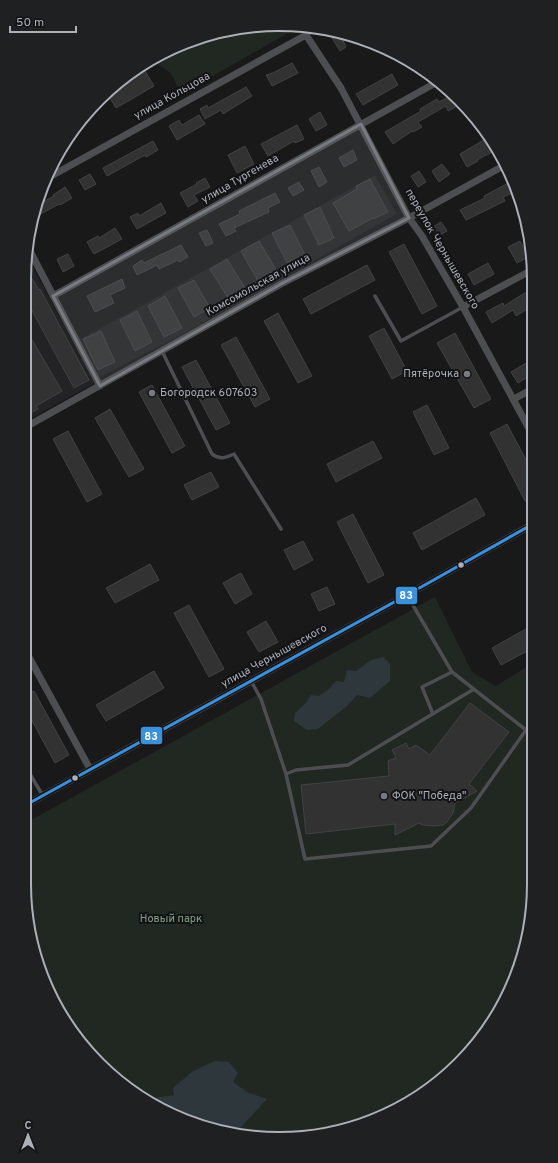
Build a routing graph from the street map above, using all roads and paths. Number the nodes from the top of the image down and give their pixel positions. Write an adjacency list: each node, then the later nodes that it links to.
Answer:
1 (308, 32): 4 (street, переулок Чернышевского)
2 (307, 33): 6 (street, улица Кольцова)
3 (433, 84): 4 (street, улица Тургенева)
4 (361, 124): 7 (street, переулок Чернышевского); 10 (street, улица Тургенева)
5 (500, 168): 7 (street, Комсомольская улица)
6 (55, 174)
7 (409, 218): 12 (street, переулок Чернышевского); 13 (street, Комсомольская улица)
8 (32, 256): 10 (street)
9 (527, 273): 12 (street)
10 (53, 296): 14 (street)
11 (375, 296): 12 (lane)
12 (464, 307): 16 (street, переулок Чернышевского)
13 (162, 351): 14 (street, Комсомольская улица); 20 (lane)
14 (100, 386): 17 (street, Комсомольская улица)
15 (527, 392): 16 (street)
16 (514, 399): 18 (street, переулок Чернышевского)
17 (31, 424)
18 (527, 424)
19 (527, 527): 21 (street, улица Чернышевского)
20 (282, 529)
21 (407, 595): 23 (lane); 24 (street, улица Чернышевского)
22 (31, 661): 27 (street)
23 (452, 672): 25 (lane); 26 (lane)
24 (251, 681): 27 (street, улица Чернышевского); 28 (lane)
25 (474, 689): 26 (lane); 28 (lane)
26 (433, 714): 28 (lane)
27 (90, 768): 30 (street, улица Чернышевского)
28 (286, 774)
29 (31, 776): 30 (lane)
30 (42, 796): 31 (street, улица Чернышевского)
31 (31, 802)

